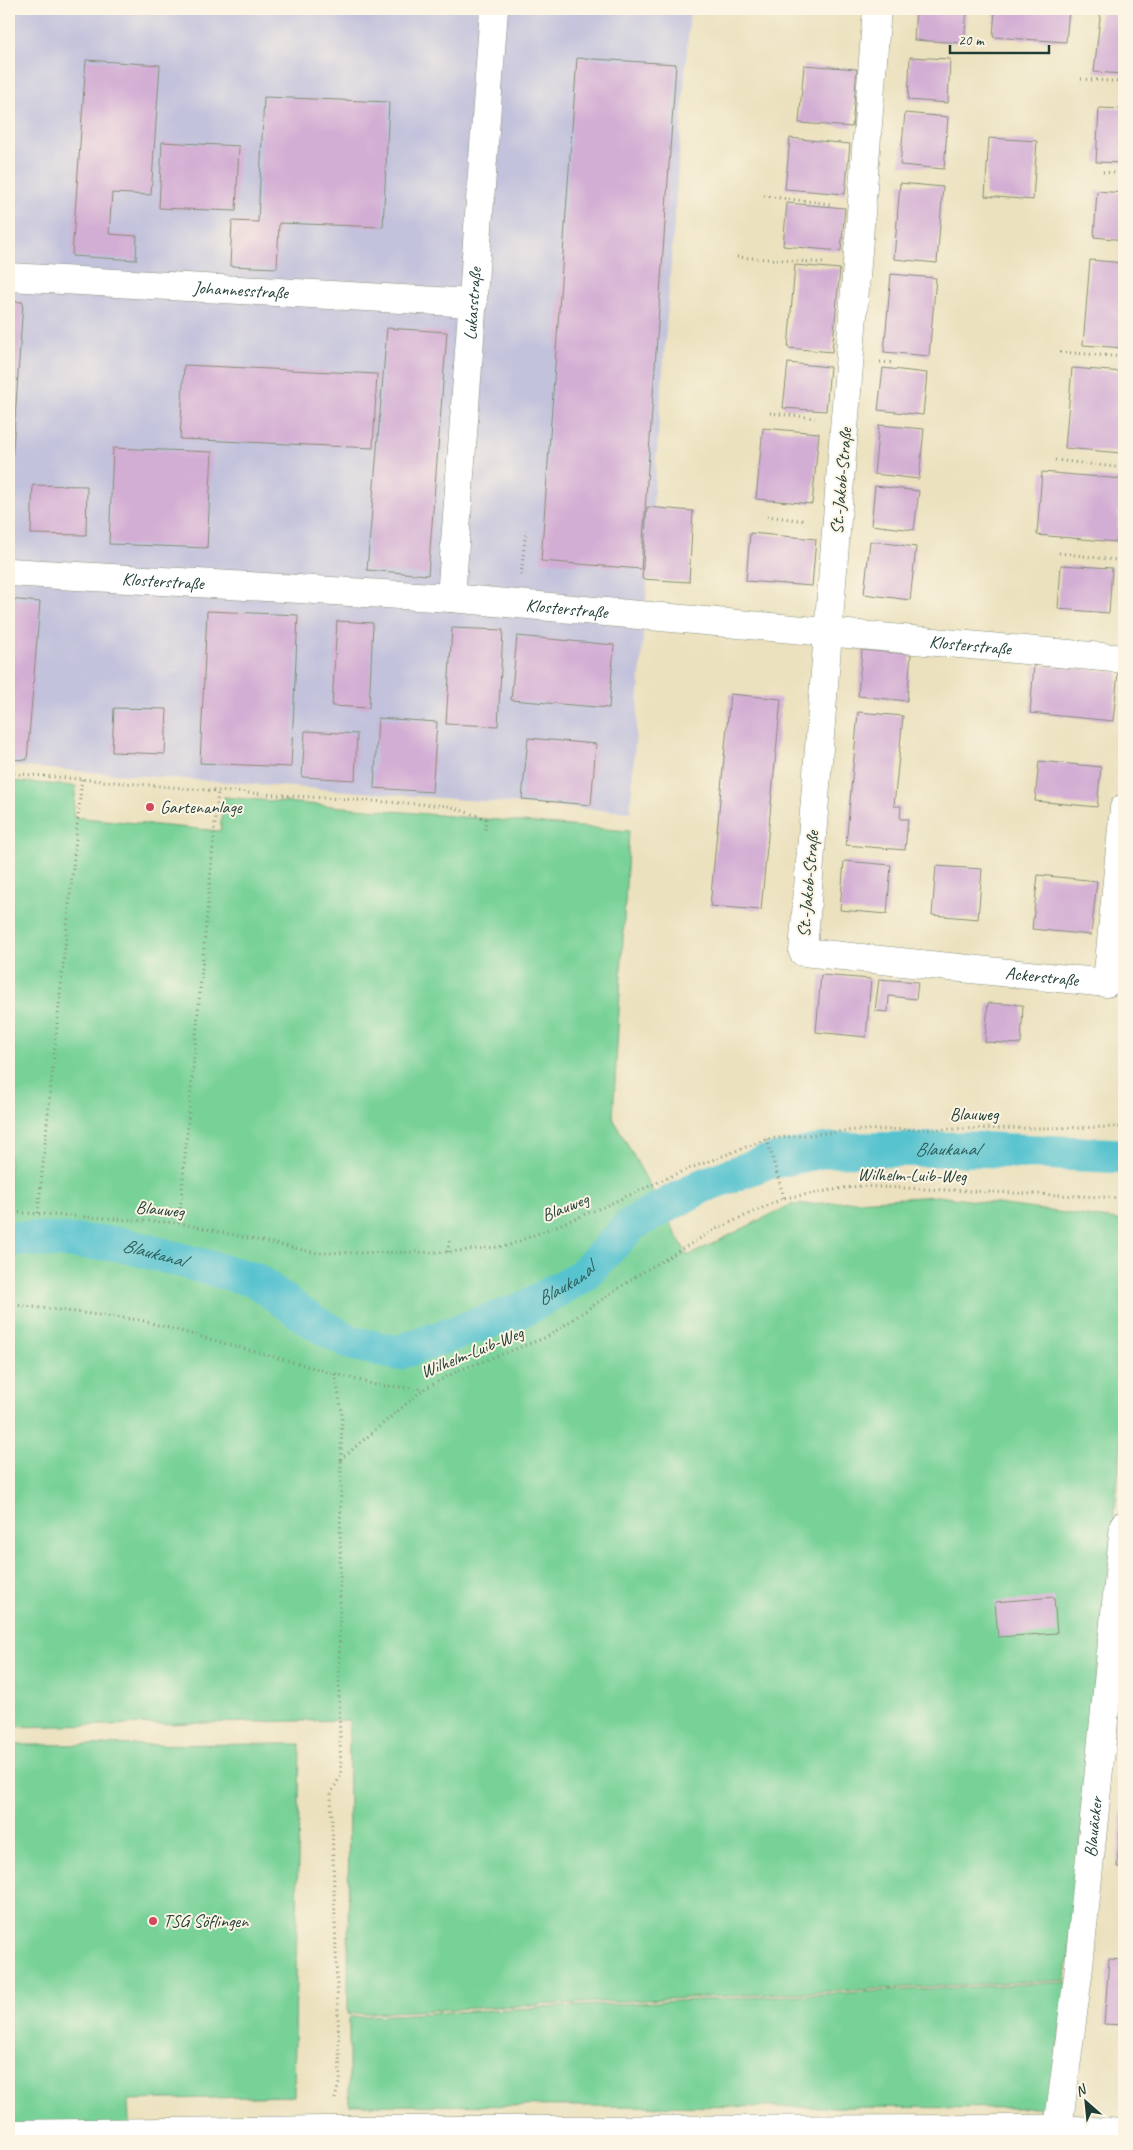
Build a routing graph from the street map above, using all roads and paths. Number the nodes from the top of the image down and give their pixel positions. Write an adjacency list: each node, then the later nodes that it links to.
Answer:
1 (494, 9): 12 (street, Lukasstraße)
2 (877, 9): 8 (street, St.-Jakob-Straße)
3 (1082, 79): 4 (path)
4 (1124, 82)
5 (1103, 172): 6 (path)
6 (1124, 174)
7 (764, 196): 8 (path)
8 (862, 207): 10 (street, St.-Jakob-Straße)
9 (737, 257): 10 (path)
10 (857, 265): 16 (street, St.-Jakob-Straße)
11 (9, 277): 12 (street, Johannesstraße)
12 (473, 303): 25 (street, Lukasstraße)
13 (1060, 352): 14 (path)
14 (1124, 357)
15 (770, 413): 16 (path)
16 (845, 421): 20 (street, St.-Jakob-Straße)
17 (1055, 460): 18 (path)
18 (1124, 468)
19 (767, 516): 20 (path)
20 (837, 525): 27 (street, St.-Jakob-Straße)
21 (526, 530): 26 (path)
22 (1059, 553): 23 (path)
23 (1124, 560)
24 (9, 572): 25 (street, Klosterstraße)
25 (451, 598): 26 (street, Klosterstraße)
26 (518, 605): 27 (street, Klosterstraße)
27 (829, 632): 28 (street, Klosterstraße); 34 (street, St.-Jakob-Straße)
28 (1124, 659)
29 (9, 773): 30 (path)
30 (82, 778): 31 (path); 40 (path)
31 (218, 791): 33 (path); 41 (path)
32 (1124, 808): 34 (street, Ackerstraße)
33 (485, 830)
34 (803, 952)
35 (1124, 1127): 36 (path, Blauweg)
36 (767, 1139): 37 (path); 43 (path, Blauweg)
37 (784, 1198): 38 (path, Wilhelm-Luib-Weg); 46 (path, Wilhelm-Luib-Weg)
38 (1124, 1198)
39 (9, 1212): 40 (path, Blauweg)
40 (38, 1213): 41 (path, Blauweg)
41 (179, 1223): 43 (path, Blauweg)
42 (449, 1239): 43 (path)
43 (448, 1252)
44 (9, 1304): 45 (path, Wilhelm-Luib-Weg)
45 (335, 1374): 46 (path, Wilhelm-Luib-Weg); 47 (path)
46 (424, 1389): 47 (path)
47 (341, 1459): 52 (path)
48 (1124, 1525): 49 (street, Blauäcker)
49 (1058, 2129): 50 (street); 52 (street)
50 (1124, 2132)
51 (9, 2134): 53 (street)
52 (325, 2136): 53 (street)
53 (147, 2137)

